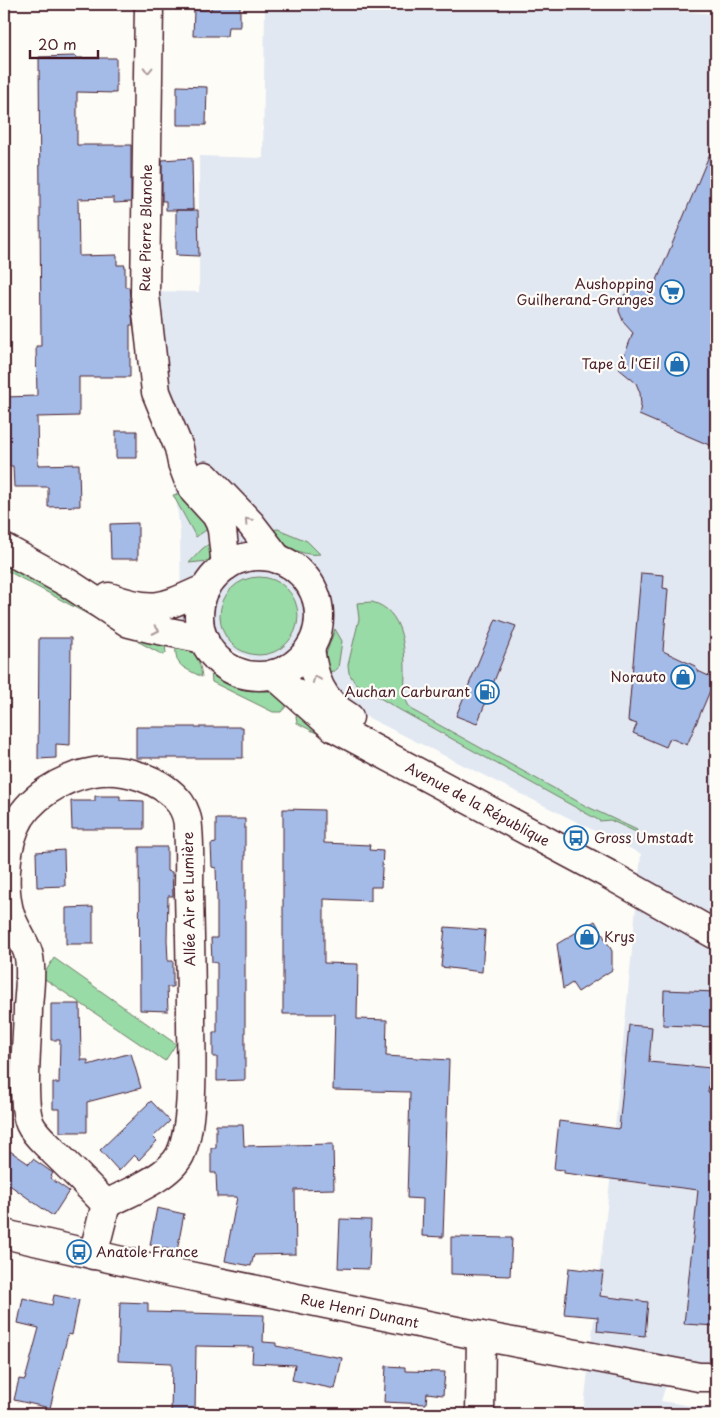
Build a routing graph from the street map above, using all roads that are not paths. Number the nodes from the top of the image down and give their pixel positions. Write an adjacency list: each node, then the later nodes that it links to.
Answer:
1 (149, 4): 2 (street, Rue Pierre Blanche, one-way to 2)
2 (179, 448): 4 (street, Rue Pierre Blanche, one-way to 2); 5 (street, Rue Pierre Blanche)
3 (4, 548): 6 (street)
4 (278, 559): 5 (street); 9 (street)
5 (226, 566): 7 (street)
6 (68, 582): 7 (street); 8 (street, one-way to 8)
7 (206, 588): 8 (street)
8 (204, 639): 10 (street)
9 (310, 648): 10 (street); 11 (street, Avenue de la République, one-way to 9)
10 (273, 674): 12 (street, Avenue de la République)
11 (716, 915)
12 (716, 935)
13 (106, 1204): 13 (street, Allée Air et Lumière); 15 (street)
14 (4, 1234): 15 (street, Rue Henri Dunant)
15 (93, 1255): 16 (street, Rue Henri Dunant)
16 (481, 1336): 17 (street, Rue Henri Dunant); 18 (street)
17 (716, 1377)
18 (480, 1414)

